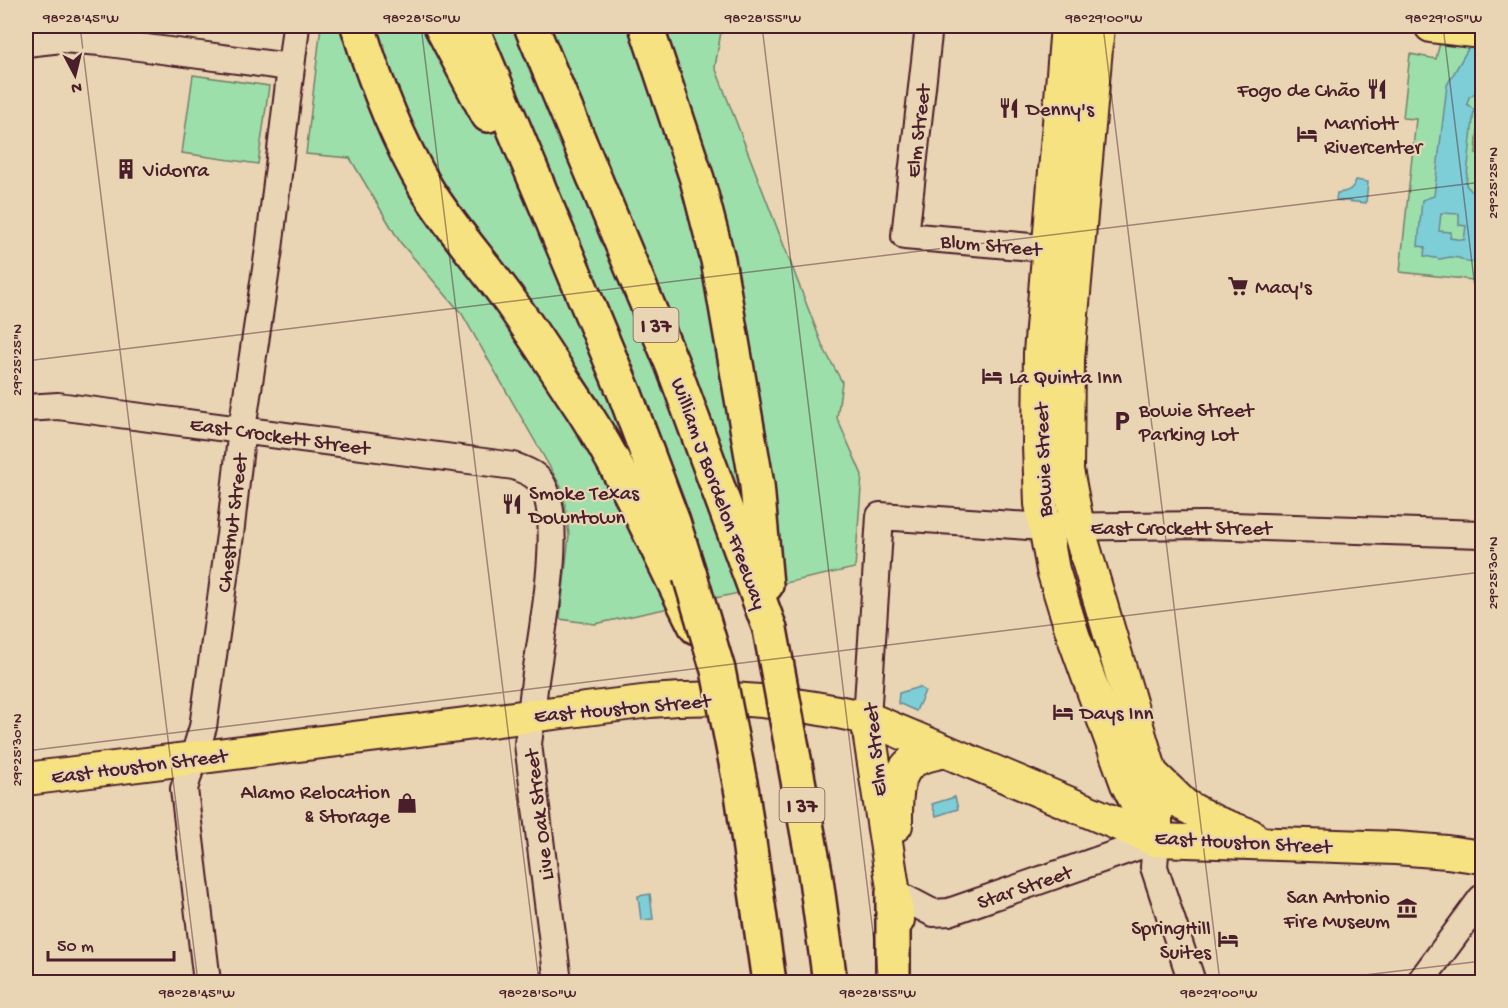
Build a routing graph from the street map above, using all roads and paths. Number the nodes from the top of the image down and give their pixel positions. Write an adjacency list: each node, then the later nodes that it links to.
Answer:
1 (296, 26): 13 (street, Chestnut Street)
2 (358, 26): 24 (highway)
3 (441, 26): 14 (highway)
4 (471, 26): 14 (highway, I 37)
5 (531, 26): 25 (highway, William J Bordelon Freeway / I 37)
6 (929, 26): 15 (street, Elm Street)
7 (1067, 26): 16 (main road, Bowie Street)
8 (1098, 26): 16 (main road, Bowie Street)
9 (1433, 26): 11 (main road)
10 (648, 28): 25 (highway)
11 (1482, 32)
12 (26, 43): 13 (street)
13 (290, 67): 18 (street, Chestnut Street)
14 (546, 201): 24 (highway, I 37)
15 (905, 236): 16 (street, Blum Street)
16 (1063, 250): 21 (main road, Bowie Street); 22 (main road, Bowie Street)
17 (26, 408): 18 (street, East Crockett Street)
18 (242, 429): 19 (street, East Crockett Street); 29 (street, Chestnut Street)
19 (532, 473): 26 (street, Live Oak Street)
20 (880, 516): 22 (street, East Crockett Street); 27 (street, Elm Street)
21 (1078, 526): 22 (street, East Crockett Street); 23 (street, East Crockett Street); 30 (main road, Bowie Street)
22 (1044, 527): 32 (main road, Bowie Street)
23 (1470, 534)
24 (681, 578): 39 (highway, I 37, bridge)
25 (770, 629): 40 (highway, William J Bordelon Freeway / I 37, bridge)
26 (530, 716): 27 (main road, East Houston Street); 29 (main road, East Houston Street); 38 (street, Live Oak Street)
27 (867, 718): 28 (main road, East Houston Street); 35 (main road, Elm Street)
28 (945, 751): 32 (main road, East Houston Street); 35 (main road)
29 (193, 758): 31 (main road, East Houston Street); 37 (street, Chestnut Street)
30 (1151, 773): 32 (main road, Bowie Street); 33 (main road)
31 (26, 779)
32 (1156, 840): 33 (main road, East Houston Street); 35 (street, Star Street); 43 (street, Bowie Street)
33 (1275, 844): 34 (main road, East Houston Street)
34 (1482, 857)
35 (892, 883): 41 (highway); 42 (main road, Elm Street)
36 (1482, 898): 44 (street)
37 (207, 982)
38 (558, 982)
39 (769, 982)
40 (830, 982)
41 (893, 982)
42 (909, 982)
43 (1192, 982)
44 (1420, 982)

